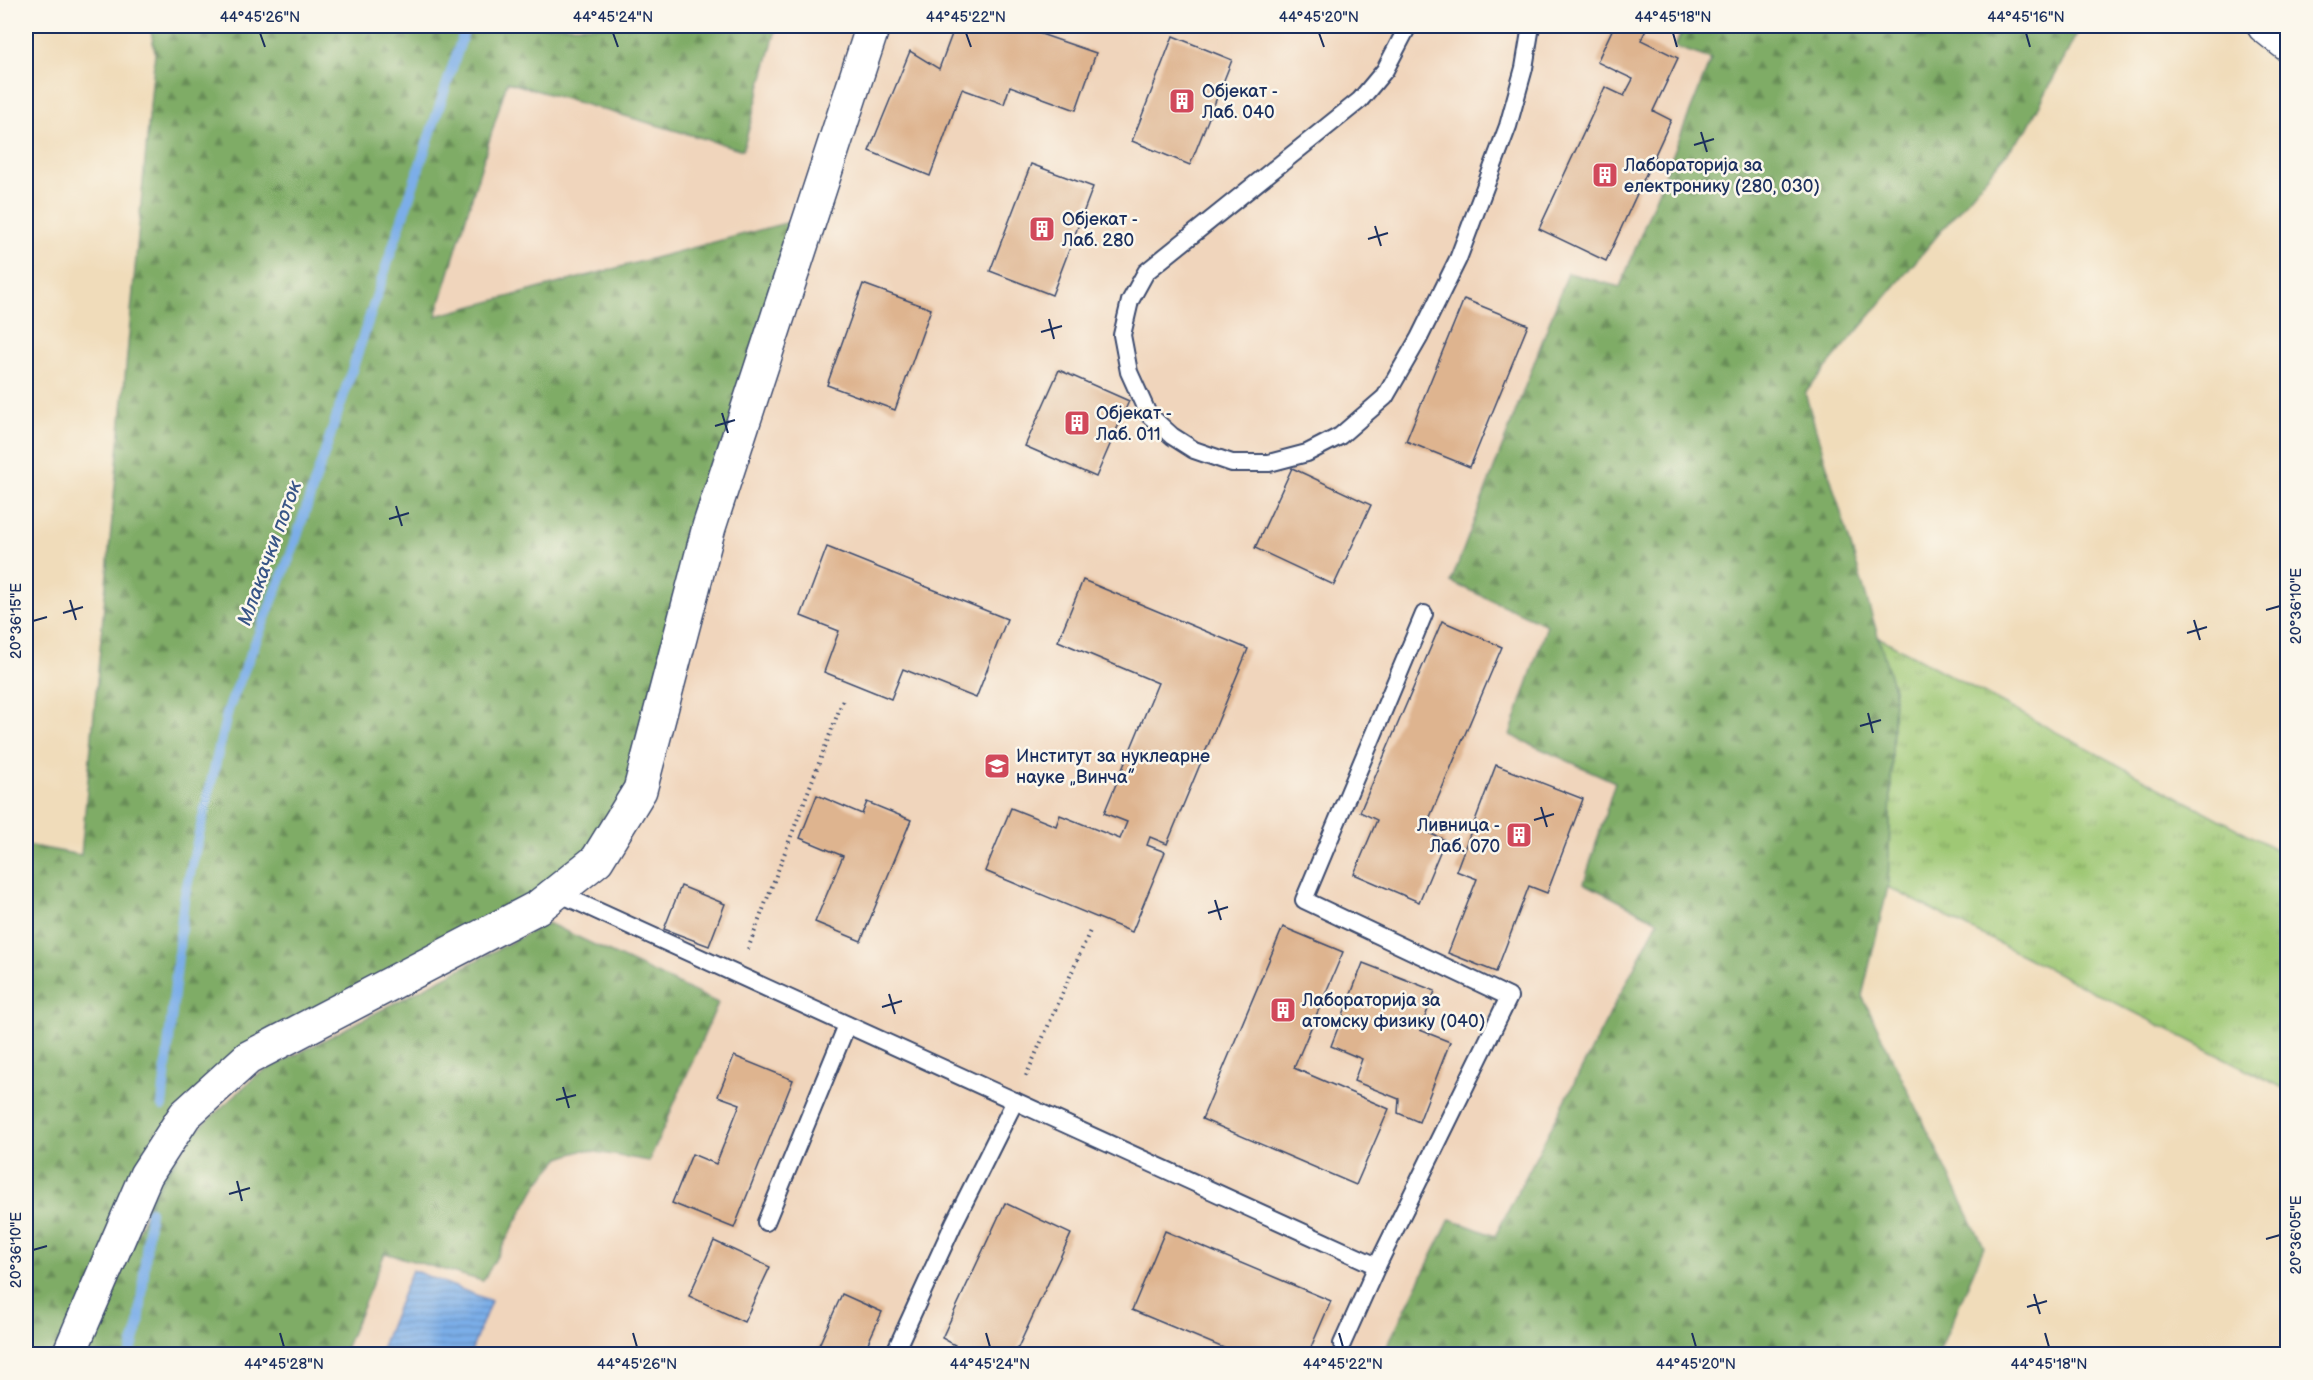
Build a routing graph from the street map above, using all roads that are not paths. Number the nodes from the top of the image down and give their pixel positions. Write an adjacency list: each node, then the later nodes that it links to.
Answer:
1 (873, 26): 7 (street)
2 (1408, 26): 3 (lane)
3 (1531, 26)
4 (2264, 26): 5 (street)
5 (2288, 45)
6 (1424, 614): 11 (lane)
7 (556, 892): 8 (lane); 13 (street)
8 (847, 1025): 9 (lane); 10 (lane)
9 (1015, 1101): 11 (lane); 14 (lane)
10 (766, 1222)
11 (1377, 1266): 12 (lane)
12 (1342, 1344)
13 (69, 1354)
14 (894, 1354)

